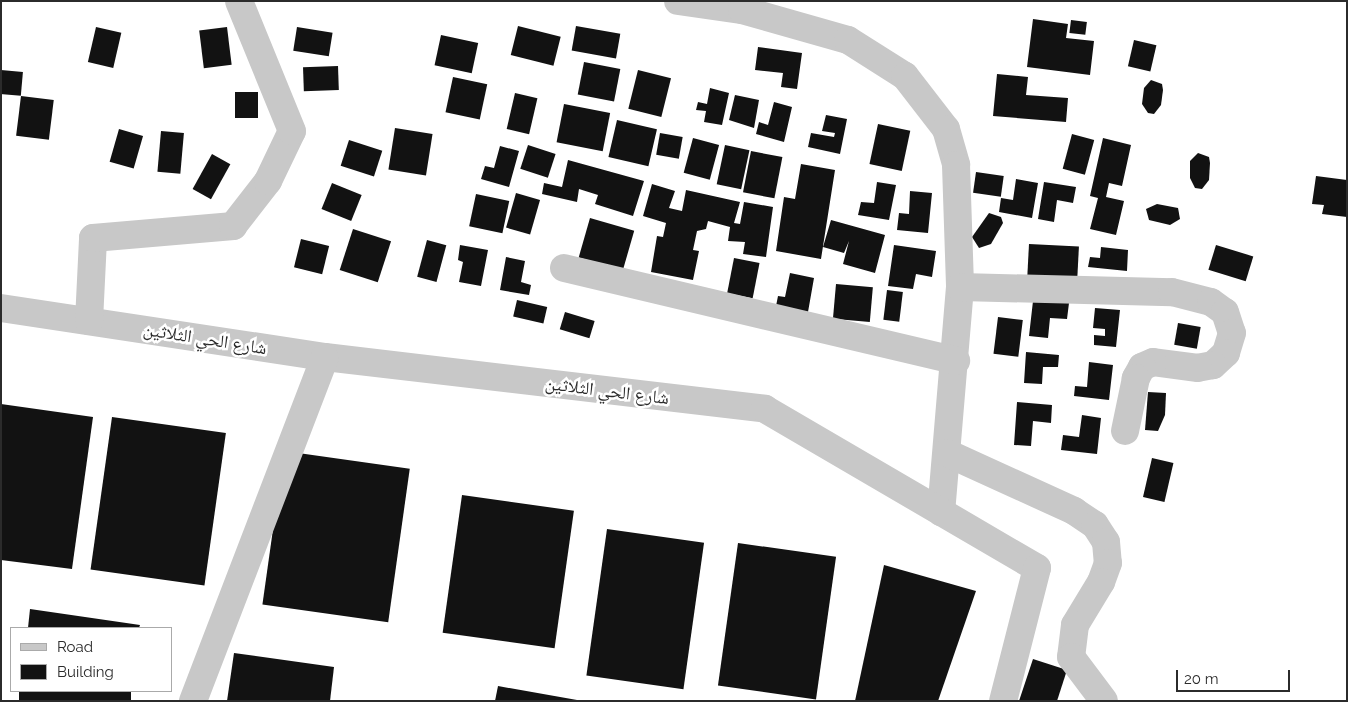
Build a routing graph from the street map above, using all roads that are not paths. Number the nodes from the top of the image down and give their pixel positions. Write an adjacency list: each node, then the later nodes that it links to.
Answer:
1 (239, 1): 6 (street)
2 (686, 2): 4 (street)
3 (564, 268): 8 (street)
4 (960, 286): 8 (street); 9 (street)
5 (1, 308): 6 (street, شارع الحي الثلاثين)
6 (89, 321): 7 (street, شارع الحي الثلاثين)
7 (325, 357): 11 (street, شارع الحي الثلاثين); 12 (street)
8 (956, 361): 10 (street)
9 (1125, 431)
10 (947, 453): 11 (street); 14 (street)
11 (942, 512): 13 (street, شارع الحي الثلاثين)
12 (194, 701)
13 (1003, 701)
14 (1104, 701)

